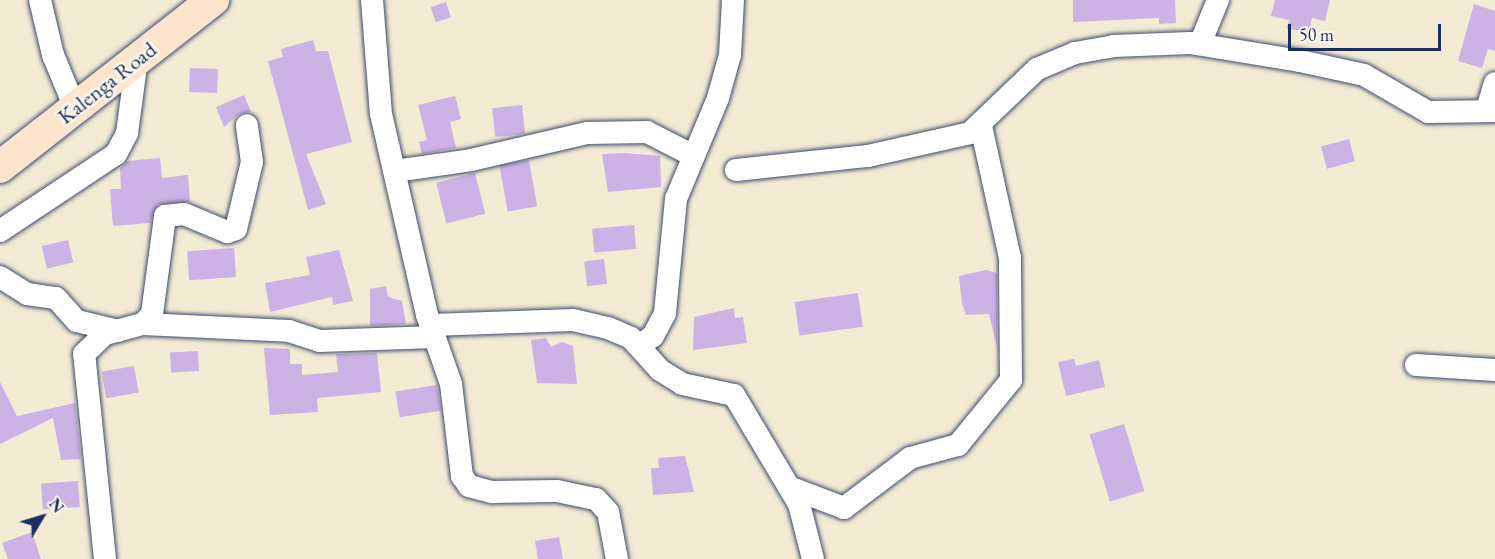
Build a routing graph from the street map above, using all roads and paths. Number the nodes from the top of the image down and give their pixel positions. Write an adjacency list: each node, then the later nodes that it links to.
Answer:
1 (372, 0): 16 (street)
2 (733, 0): 13 (street)
3 (1218, 0): 6 (street)
4 (46, 4): 9 (street)
5 (198, 4): 7 (main road, Kalenga Road)
6 (1200, 44): 10 (street); 12 (street)
7 (137, 60): 9 (main road, Kalenga Road); 17 (street)
8 (1495, 83): 10 (street)
9 (75, 108): 14 (main road, Kalenga Road)
10 (1491, 110)
11 (247, 125): 19 (street)
12 (981, 126): 15 (street); 25 (street)
13 (692, 155): 16 (street); 22 (street)
14 (0, 167)
15 (736, 170)
16 (395, 171): 21 (street)
17 (0, 231)
18 (0, 277): 20 (street)
19 (143, 324): 20 (street); 21 (street)
20 (118, 331): 26 (street)
21 (433, 331): 22 (street); 27 (street)
22 (639, 346): 25 (street)
23 (1416, 365): 24 (street)
24 (1495, 370)
25 (789, 487): 28 (street)
26 (105, 559)
27 (616, 559)
28 (813, 559)

